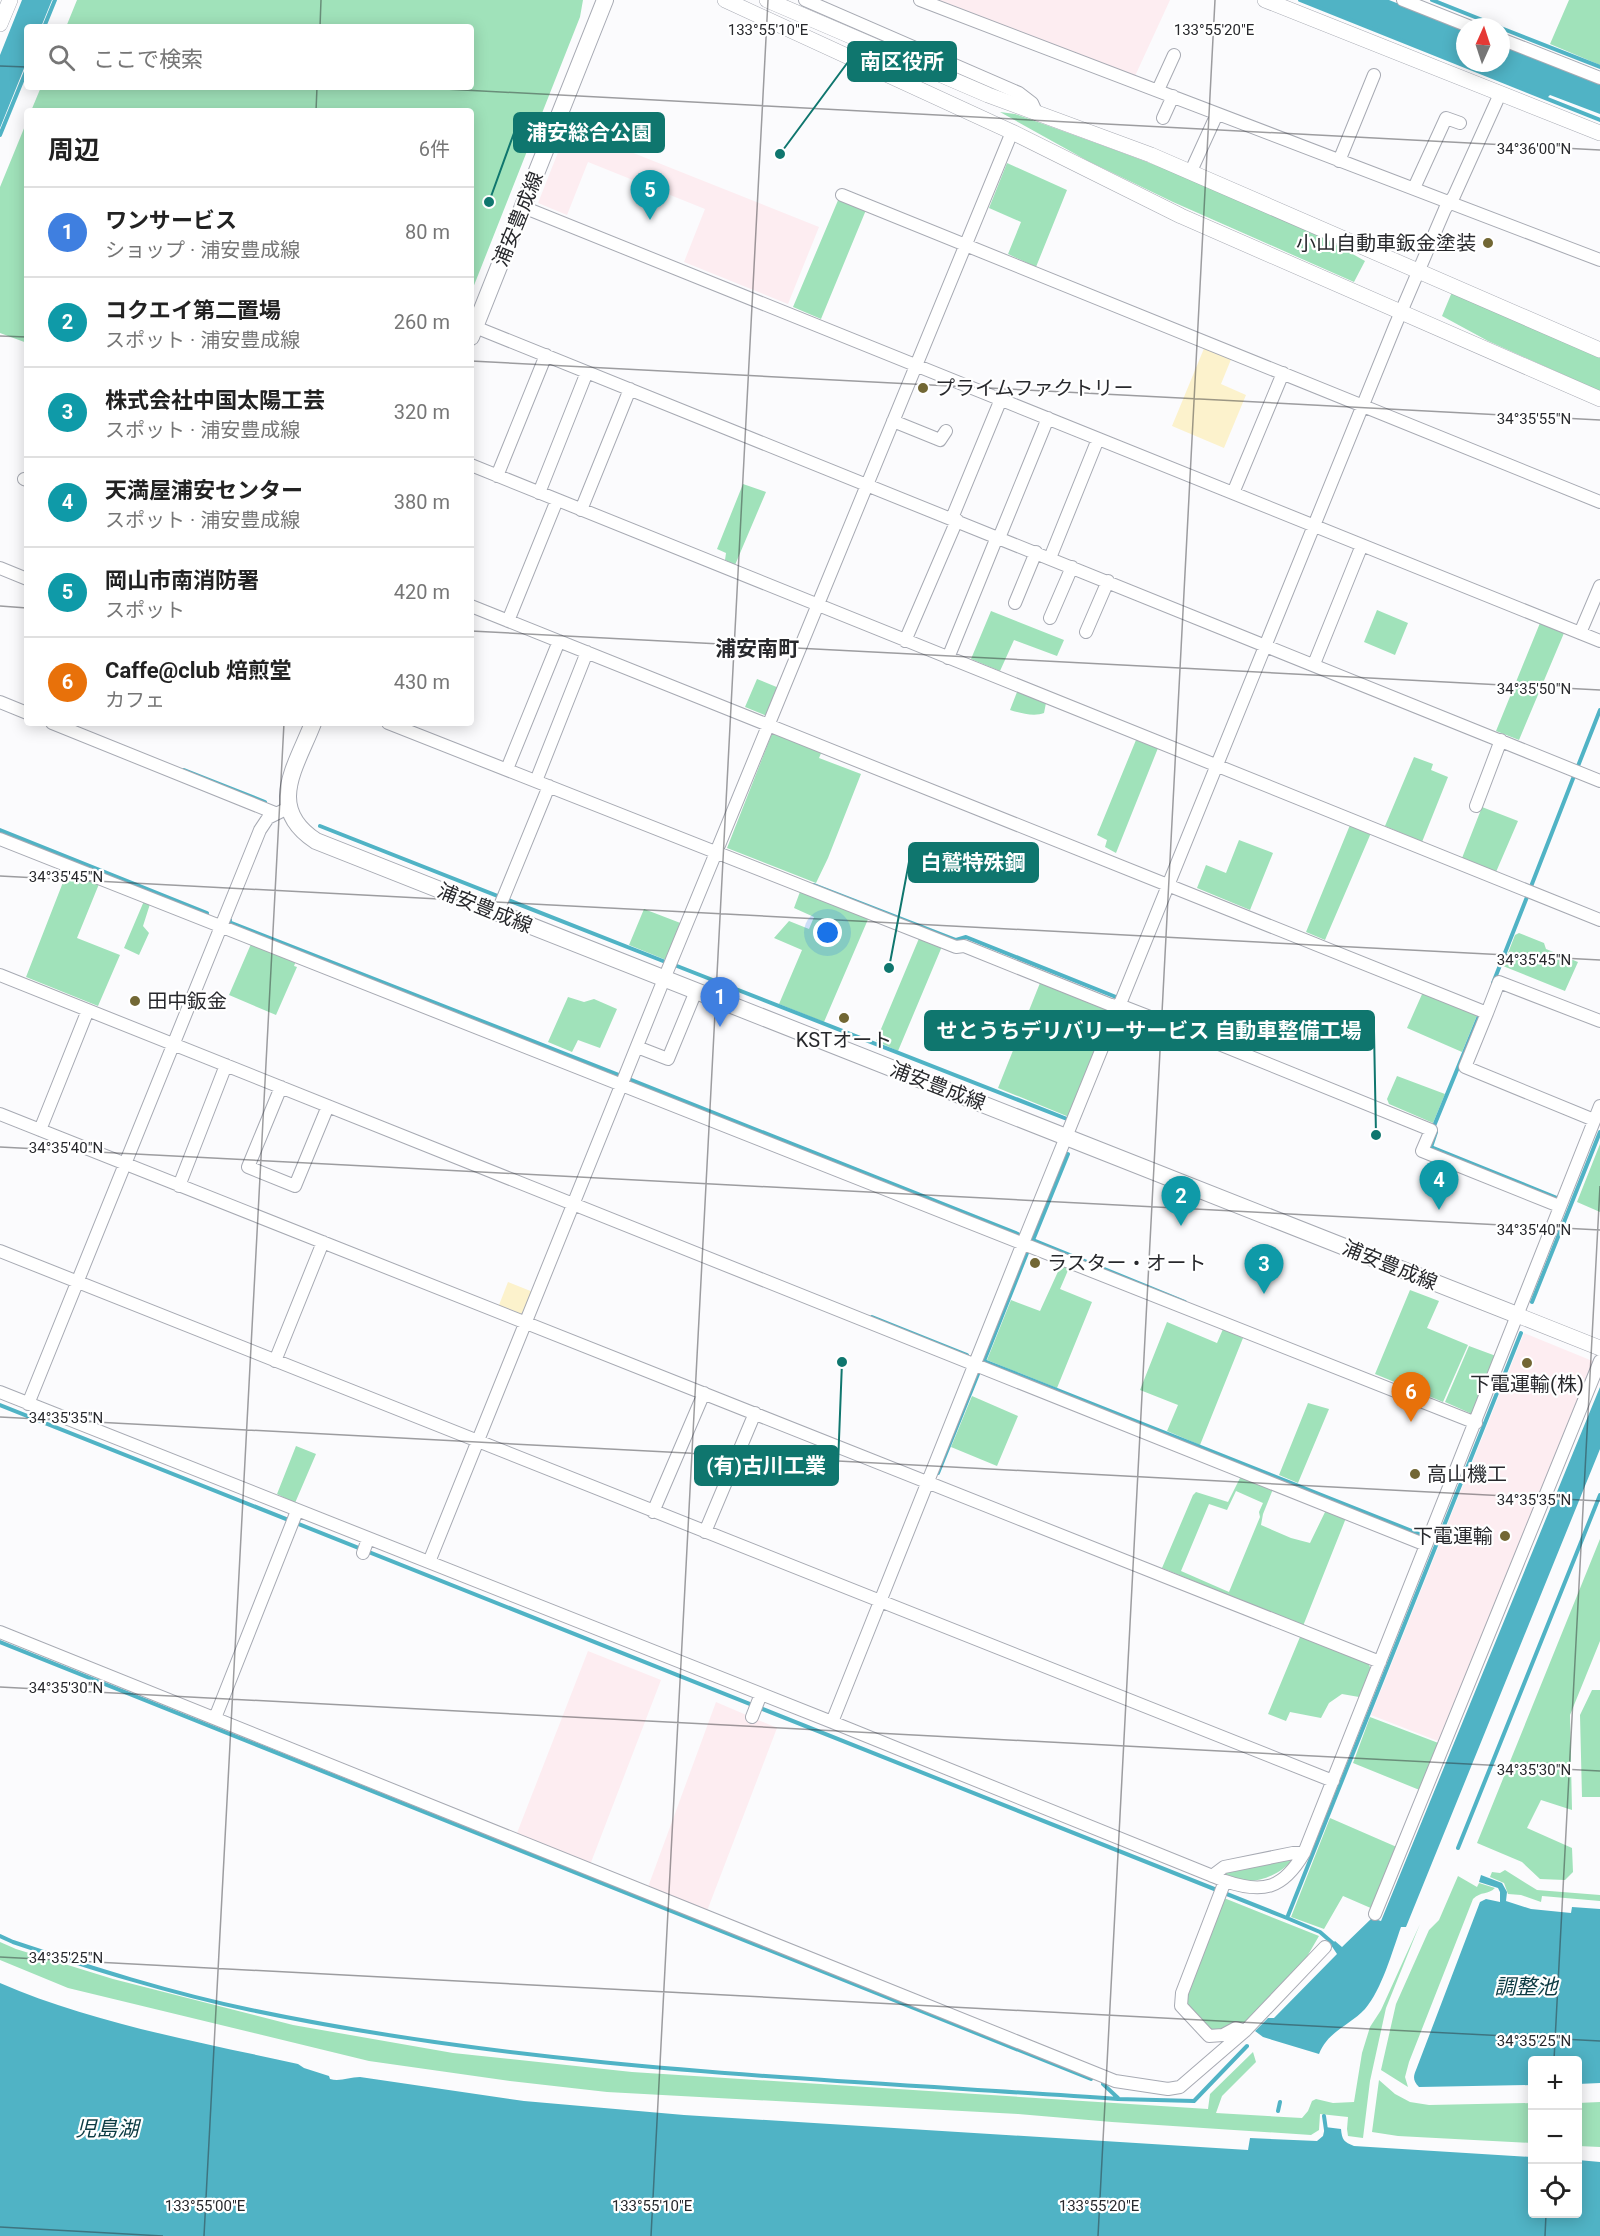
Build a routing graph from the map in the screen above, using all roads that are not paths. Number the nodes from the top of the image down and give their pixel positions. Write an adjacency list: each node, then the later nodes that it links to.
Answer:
1 (10, 0): 10 (street)
2 (605, 0): 29 (main road, 浦安豊成線)
3 (724, 0): 22 (street)
4 (767, 0): 18 (street)
5 (805, 0): 18 (street)
6 (920, 0): 15 (street)
7 (1265, 0): 16 (street)
8 (1403, 0): 9 (street)
9 (1456, 21)
10 (0, 24)
11 (1510, 43): 14 (street)
12 (1174, 55): 15 (street)
13 (1374, 75): 24 (street)
14 (1600, 78)
15 (1158, 90): 17 (street)
16 (1500, 94): 23 (street); 28 (street)
17 (1173, 96): 19 (street); 20 (street)
18 (1037, 114): 25 (street)
19 (1217, 114): 24 (street); 25 (street)
20 (1163, 118)
21 (1460, 123): 26 (street)
22 (1012, 132): 30 (street); 33 (street)
23 (1600, 133)
24 (1339, 161): 26 (street)
25 (1191, 171): 32 (street)
26 (1414, 188): 28 (street)
27 (842, 195): 30 (street)
28 (1450, 201): 31 (street); 32 (street)
29 (523, 207): 34 (main road, 浦安豊成線); 38 (street)
30 (964, 245): 38 (street); 40 (street)
31 (1600, 260)
32 (1419, 270): 33 (street); 36 (street)
33 (1401, 312): 43 (street); 44 (street)
34 (474, 330)
35 (474, 332): 37 (street)
36 (1600, 350)
37 (546, 355): 39 (street); 50 (street)
38 (916, 365): 42 (street); 46 (street)
39 (587, 372): 41 (street); 53 (street)
40 (1283, 373): 44 (street); 52 (street)
41 (630, 389): 51 (street); 56 (street)
42 (1001, 399): 45 (street); 57 (street)
43 (1600, 399)
44 (1363, 405): 55 (street); 58 (street)
45 (1048, 418): 48 (street); 59 (street)
46 (893, 421): 47 (street); 51 (street)
47 (946, 431)
48 (1098, 439): 52 (street); 62 (street)
49 (474, 466): 50 (street)
50 (497, 476): 53 (street)
51 (868, 485): 57 (street); 69 (street)
52 (1234, 491): 58 (street)
53 (539, 493): 54 (street)
54 (557, 500): 56 (street); 72 (street)
55 (1600, 502)
56 (581, 510): 69 (street)
57 (954, 517): 59 (street); 75 (street)
58 (1313, 526): 60 (street); 78 (street)
59 (1000, 535): 61 (street); 80 (street)
60 (1362, 545): 74 (street); 81 (street)
61 (1036, 552): 62 (street); 68 (street)
62 (1051, 555): 63 (street)
63 (1072, 567): 66 (street); 71 (street)
64 (0, 568): 65 (street)
65 (24, 578)
66 (1108, 581): 73 (street); 78 (street)
67 (1600, 586): 74 (street)
68 (1015, 603)
69 (818, 606): 75 (street); 84 (street)
70 (474, 607): 72 (street)
71 (1050, 618)
72 (508, 621): 76 (street)
73 (1086, 632)
74 (1580, 633): 77 (street)
75 (907, 638): 80 (street)
76 (559, 641): 79 (street); 90 (street)
77 (1600, 641)
78 (1266, 645): 81 (street); 89 (street)
79 (587, 652): 84 (street); 91 (street)
80 (949, 655): 89 (street)
81 (1315, 661): 88 (street)
82 (0, 702): 83 (street)
83 (24, 712)
84 (769, 724): 97 (street); 98 (street)
85 (60, 726): 95 (street)
86 (313, 726): 95 (main road)
87 (396, 726): 90 (street)
88 (1501, 740): 92 (street); 94 (street)
89 (1218, 766): 98 (street); 100 (street)
90 (507, 770): 91 (street)
91 (536, 781): 93 (street)
92 (1600, 781)
93 (549, 786): 97 (street); 99 (street)
94 (1476, 806)
95 (282, 811): 99 (main road, 浦安豊成線); 101 (street)
96 (0, 839): 101 (street)
97 (717, 852): 103 (street); 105 (street)
98 (1170, 886): 105 (street); 107 (street)
99 (501, 903): 103 (main road, 浦安豊成線)
100 (1600, 920)
101 (220, 927): 109 (street); 112 (street)
102 (0, 975): 106 (street)
103 (664, 979): 104 (main road, 浦安豊成線); 110 (street)
104 (696, 992): 110 (street); 119 (main road, 浦安豊成線)
105 (1120, 1007): 119 (street); 123 (street)
106 (88, 1010): 109 (street); 118 (street)
107 (1487, 1012): 108 (street); 117 (street)
108 (1600, 1021)
109 (173, 1044): 111 (street); 120 (street)
110 (637, 1047): 112 (street)
111 (226, 1065): 113 (street); 121 (street)
112 (622, 1085): 122 (street); 125 (street)
113 (281, 1087): 114 (street); 114 (street)
114 (328, 1106): 122 (street)
115 (1600, 1106): 117 (street)
116 (0, 1114): 118 (street)
117 (1594, 1120): 123 (street)
118 (41, 1128): 120 (street)
119 (1067, 1137): 125 (street); 128 (main road, 浦安豊成線)
120 (126, 1165): 121 (street); 127 (street)
121 (179, 1186): 124 (street)
122 (573, 1204): 129 (street); 133 (street)
123 (1559, 1206): 128 (street)
124 (323, 1242): 129 (street); 131 (street)
125 (1023, 1243): 133 (street); 138 (street)
126 (0, 1251): 127 (street)
127 (77, 1282): 131 (street); 136 (street)
128 (1517, 1315): 130 (street); 138 (street)
129 (526, 1322): 135 (street); 139 (street)
130 (1600, 1348)
131 (275, 1361): 139 (street)
132 (1600, 1361): 155 (street)
133 (976, 1364): 140 (street); 144 (street)
134 (0, 1392): 136 (street)
135 (704, 1393): 137 (street); 141 (street)
136 (28, 1404): 142 (street)
137 (755, 1413): 140 (street); 143 (street)
138 (1476, 1423): 144 (street)
139 (478, 1442): 141 (street); 145 (street)
140 (928, 1482): 146 (street); 148 (street)
141 (653, 1512): 143 (street)
142 (294, 1518): 145 (street); 149 (street)
143 (705, 1532): 146 (street)
144 (1426, 1545): 148 (street)
145 (429, 1562): 150 (street)
146 (880, 1602): 150 (street); 151 (street)
147 (0, 1632): 149 (street)
148 (1380, 1662): 151 (street)
149 (215, 1718): 157 (street)
150 (832, 1722): 153 (street)
151 (1333, 1781): 152 (street)
152 (1304, 1853): 153 (street); 154 (street)
153 (1212, 1876): 154 (street)
154 (1223, 1887): 157 (street)
155 (1375, 1914)
156 (1325, 1947): 157 (street)
157 (1245, 2031)

